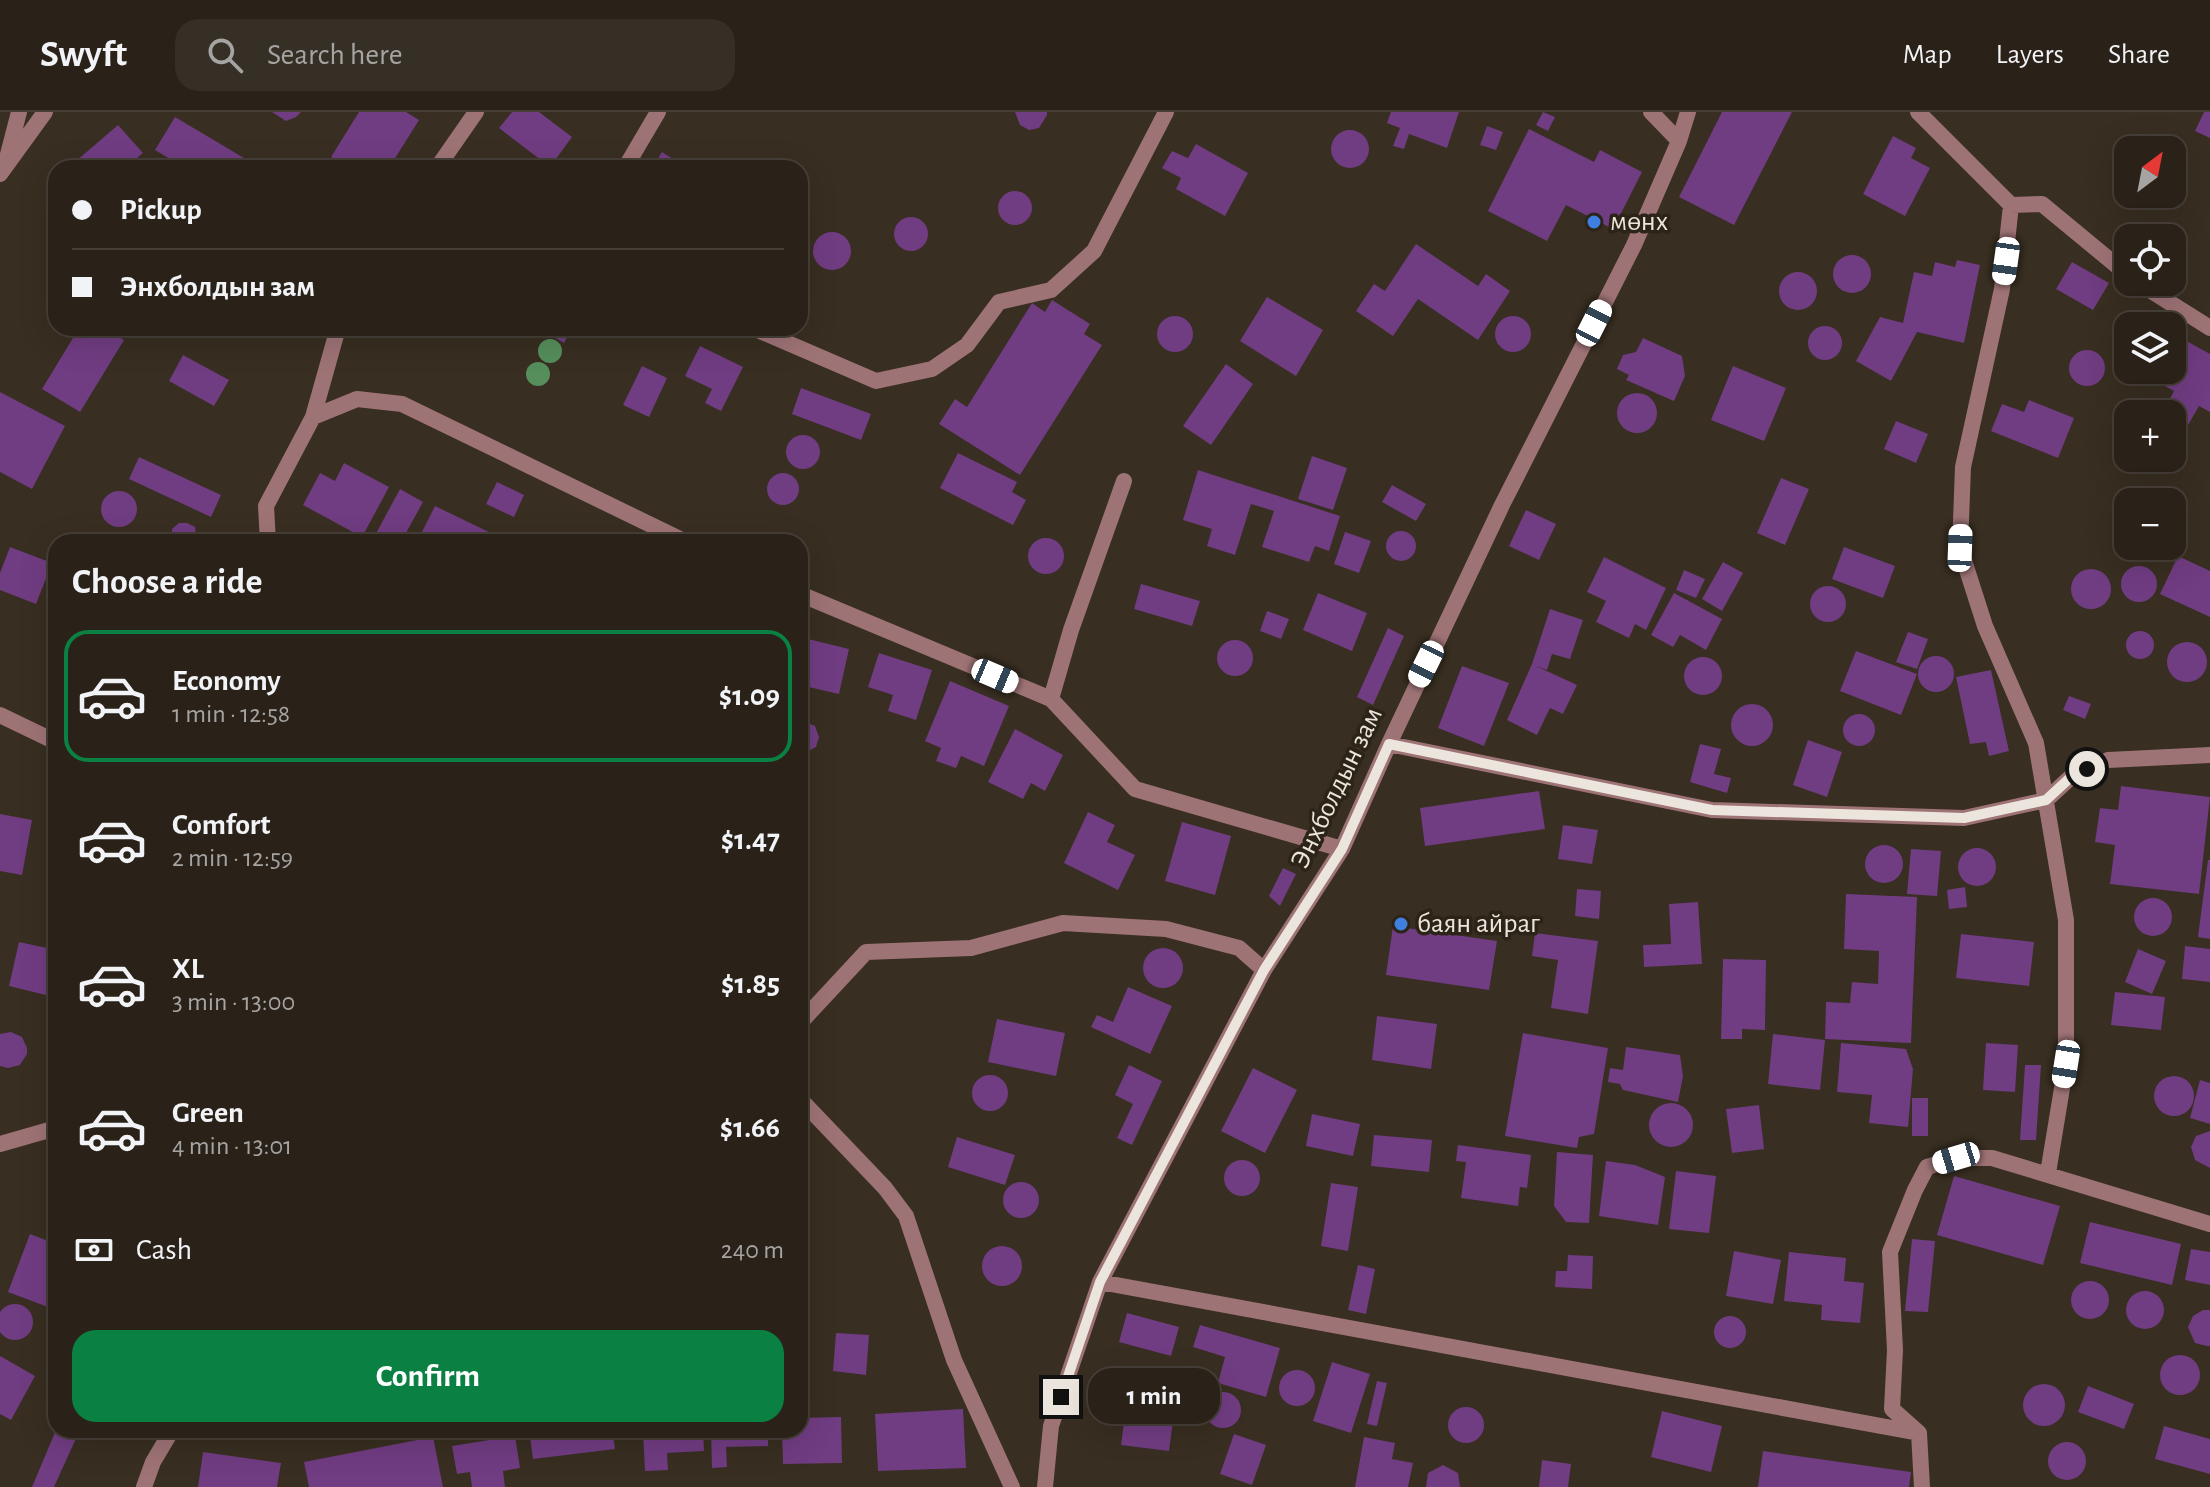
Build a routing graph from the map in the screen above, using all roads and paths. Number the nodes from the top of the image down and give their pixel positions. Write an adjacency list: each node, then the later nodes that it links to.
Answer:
1 (19, 112): 12 (street)
2 (45, 112): 12 (street)
3 (476, 112): 10 (street)
4 (658, 112): 11 (street)
5 (1166, 112): 18 (street)
6 (1651, 112): 9 (street)
7 (1688, 112): 9 (street, Энхболдын зам)
8 (1918, 112): 13 (street)
9 (1679, 141): 27 (street, Энхболдын зам)
10 (443, 160)
11 (630, 160)
12 (2, 171)
13 (2011, 205): 14 (street); 29 (street)
14 (2114, 263)
15 (2159, 296): 16 (street)
16 (2210, 328)
17 (336, 336): 19 (street)
18 (772, 336)
19 (313, 417): 21 (street); 22 (street)
20 (1124, 481): 24 (street)
21 (268, 534)
22 (670, 534)
23 (808, 597): 24 (street)
24 (1051, 699): 30 (street)
25 (0, 715): 26 (street)
26 (48, 738)
27 (1389, 744): 29 (street); 30 (street, Энхболдын зам)
28 (2210, 755): 29 (street)
29 (2046, 800): 36 (street)
30 (1342, 849): 31 (street, Энхболдын зам)
31 (1264, 970): 32 (street); 38 (street, Энхболдын зам)
32 (808, 1014)
33 (808, 1107): 42 (street)
34 (48, 1130): 35 (street)
35 (0, 1144)
36 (2048, 1173): 37 (street); 39 (street)
37 (2210, 1224)
38 (1100, 1282): 39 (street); 43 (street, Энхболдын зам)
39 (1919, 1433): 44 (street)
40 (167, 1438): 41 (street)
41 (144, 1487)
42 (1012, 1487)
43 (1045, 1487)
44 (1922, 1487)

